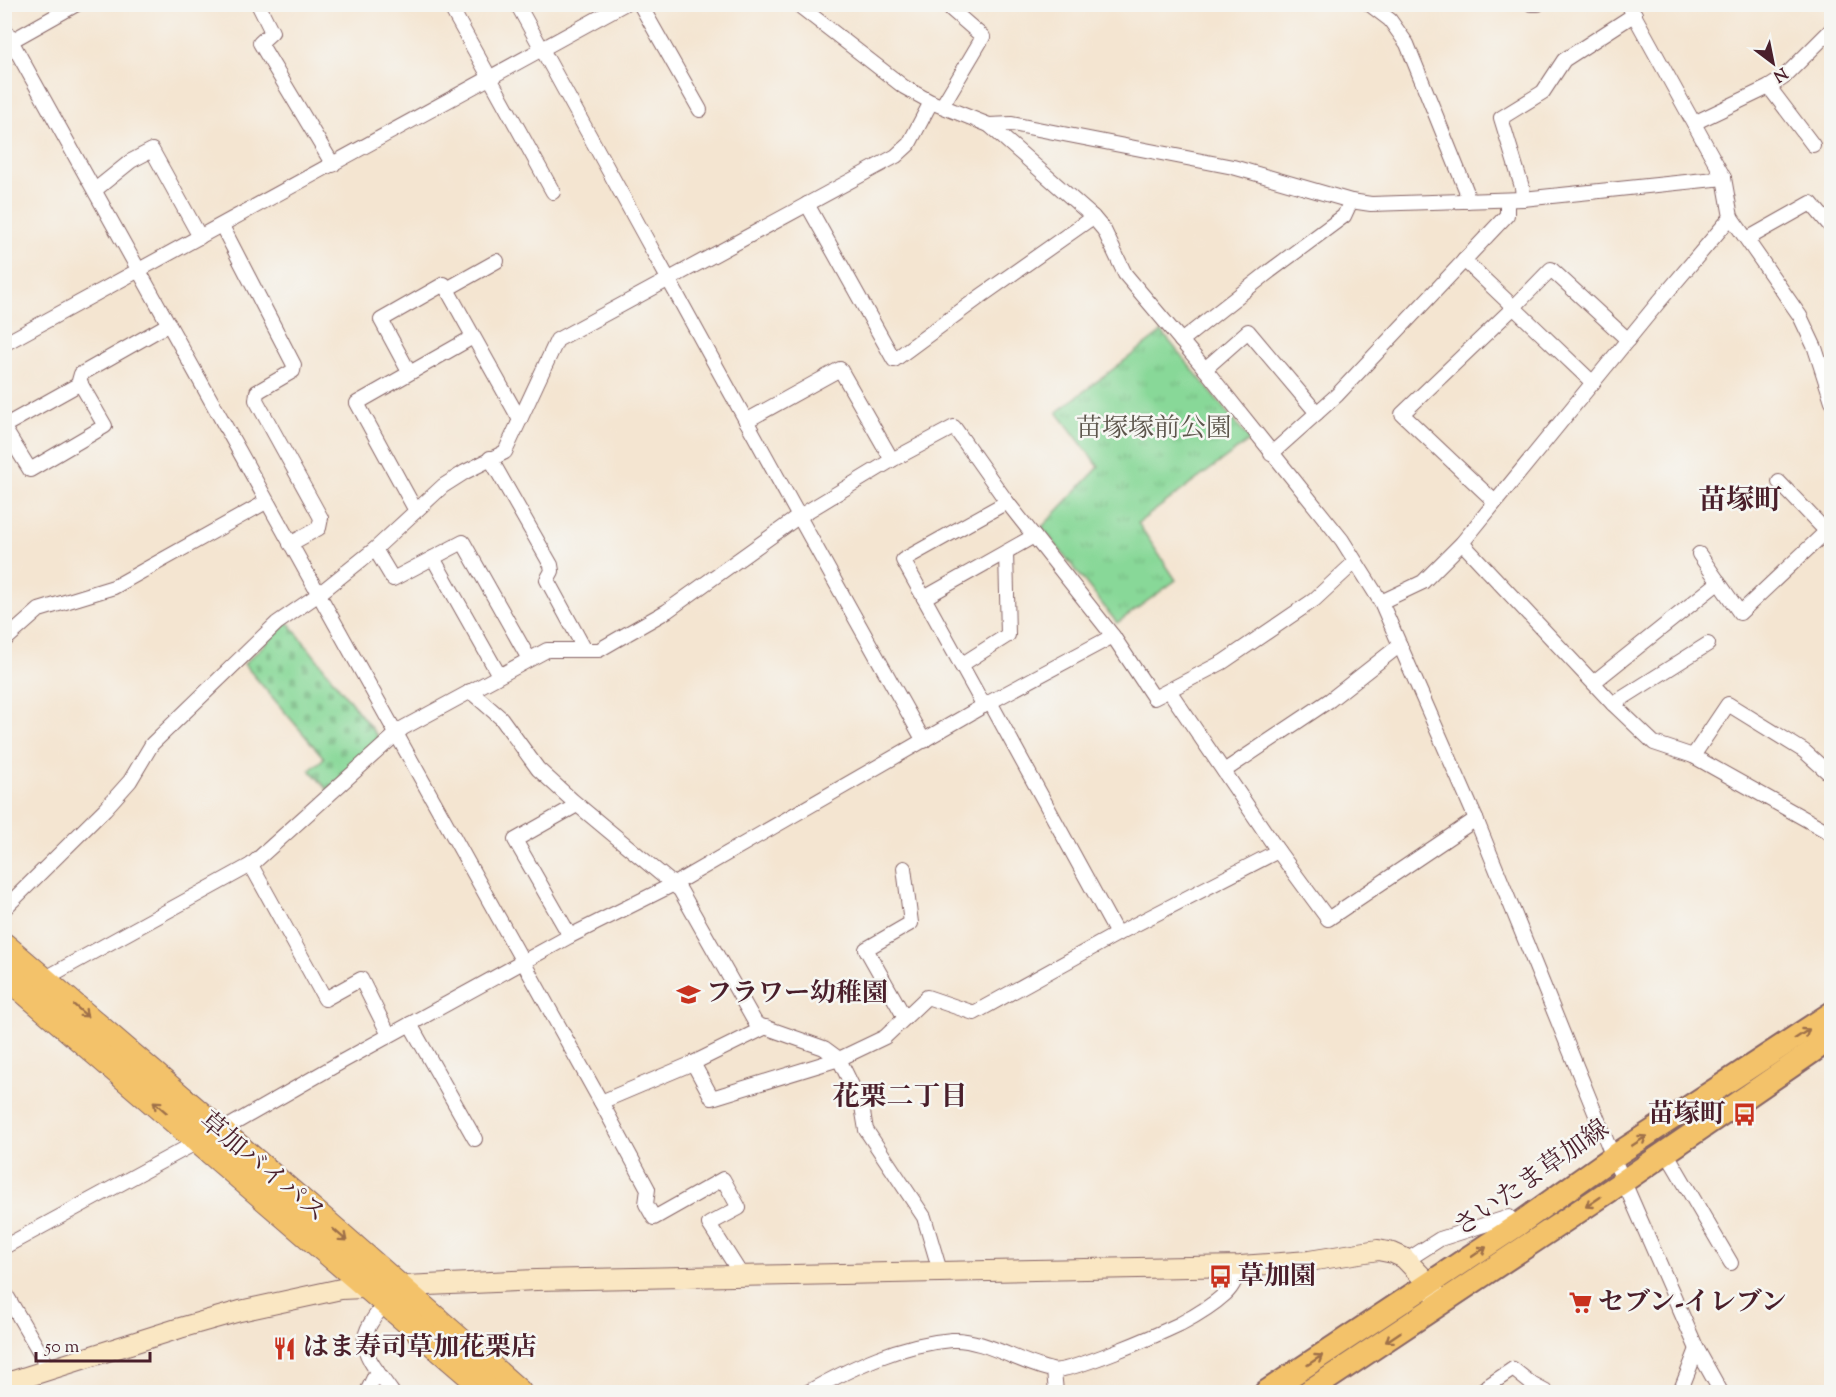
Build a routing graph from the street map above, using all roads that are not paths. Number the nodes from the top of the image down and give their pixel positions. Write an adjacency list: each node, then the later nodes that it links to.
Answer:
1 (77, 4): 16 (street)
2 (258, 4): 25 (street)
3 (449, 4): 18 (street)
4 (517, 4): 17 (street)
5 (624, 4): 13 (street)
6 (640, 4): 21 (street)
7 (945, 4): 20 (street)
8 (1369, 4): 32 (street)
9 (1531, 4): 10 (street)
10 (1538, 4)
11 (800, 5): 20 (street)
12 (1631, 9): 22 (street); 30 (street)
13 (599, 10): 17 (street)
14 (4, 28): 16 (street)
15 (1832, 29): 19 (street)
16 (8, 43): 27 (street)
17 (542, 49): 18 (street); 43 (street)
18 (489, 77): 25 (street); 28 (street)
19 (1769, 87): 22 (street); 24 (street)
20 (936, 104): 23 (street); 33 (street)
21 (700, 110)
22 (1694, 123): 26 (street)
23 (989, 125): 31 (street); 34 (street)
24 (1813, 145)
25 (333, 165): 36 (street)
26 (1725, 178): 30 (street); 35 (street)
27 (95, 190): 38 (street); 42 (street)
28 (553, 192)
29 (1507, 200): 30 (street); 32 (street); 40 (street)
30 (1522, 200)
31 (1351, 201): 32 (street); 49 (street)
32 (1467, 201)
33 (807, 204): 34 (street); 43 (street)
34 (1093, 217): 49 (street)
35 (1731, 218): 39 (street); 48 (street)
36 (222, 226): 38 (street); 72 (street)
37 (1832, 228): 39 (street)
38 (200, 237): 42 (street)
39 (1747, 239): 55 (street)
40 (1464, 260): 45 (street); 56 (street)
41 (496, 261): 44 (street)
42 (138, 271): 46 (street); 50 (street)
43 (670, 280): 57 (street); 58 (street)
44 (447, 290): 47 (street); 52 (street)
45 (1514, 308): 48 (street); 54 (street); 66 (street)
46 (169, 324): 53 (street); 64 (street)
47 (474, 337): 52 (street); 57 (street)
48 (1628, 340): 54 (street)
49 (1182, 342): 51 (street)
50 (4, 344)
51 (1205, 369): 56 (street); 60 (street)
52 (410, 372): 67 (street)
53 (81, 383): 59 (street); 59 (street)
54 (1593, 383): 66 (street)
55 (1832, 401)
56 (1317, 413): 60 (street)
57 (520, 420): 61 (street)
58 (746, 421): 62 (street); 68 (street)
59 (4, 427)
60 (1271, 454): 77 (street)
61 (490, 458): 67 (street); 86 (street)
62 (892, 460): 65 (street); 68 (street)
63 (1779, 482): 69 (street)
64 (266, 502): 72 (street); 83 (street)
65 (1007, 502): 70 (street); 80 (street)
66 (1496, 502): 71 (street)
67 (416, 512): 73 (street)
68 (798, 517): 86 (street); 96 (street)
69 (1829, 528): 78 (street)
70 (1034, 536): 74 (street); 82 (street)
71 (1462, 543): 81 (street); 90 (street)
72 (291, 544): 79 (street)
73 (375, 549): 76 (street); 79 (street)
74 (1006, 552): 80 (street); 88 (street)
75 (1699, 554): 78 (street)
76 (433, 558): 87 (street); 89 (street)
77 (1355, 562): 81 (street); 92 (street)
78 (1719, 582): 90 (street)
79 (319, 594): 95 (street); 107 (street)
80 (924, 598): 88 (street)
81 (1381, 603): 85 (street)
82 (1113, 636): 92 (street); 93 (street)
83 (4, 641)
84 (1708, 644): 94 (street)
85 (1400, 645): 98 (street); 101 (street)
86 (585, 650): 87 (street)
87 (529, 659): 89 (street)
88 (961, 665): 93 (street)
89 (499, 675): 91 (street)
90 (1594, 682): 94 (street)
91 (470, 691): 95 (street); 100 (street)
92 (1170, 692): 98 (street)
93 (987, 704): 96 (street); 108 (street)
94 (1613, 704): 97 (street)
95 (397, 734): 104 (street); 111 (street)
96 (924, 741): 106 (street)
97 (1693, 756): 99 (street); 102 (street)
98 (1224, 771): 103 (street)
99 (1832, 776)
100 (577, 805): 106 (street); 109 (street)
101 (1476, 819): 103 (street); 126 (street)
102 (1832, 834)
103 (1278, 851): 108 (street)
104 (252, 865): 113 (street); 118 (street)
105 (904, 868): 115 (street)
106 (674, 884): 109 (street); 117 (street)
107 (4, 909)
108 (1117, 934): 115 (street)
109 (570, 936): 111 (street)
110 (4, 946): 113 (highway, 草加バイパス)
111 (523, 963): 116 (street); 122 (street)
112 (4, 972): 123 (highway, 草加バイパス, one-way to 112)
113 (44, 979): 123 (highway, 草加バイパス, one-way to 123)
114 (1832, 1013): 126 (main road, さいたま草加線, one-way to 114)
115 (905, 1018): 120 (street)
116 (410, 1024): 118 (street); 124 (street)
117 (766, 1027): 120 (street); 121 (street)
118 (389, 1035): 123 (street)
119 (1832, 1038): 125 (main road, さいたま草加線)
120 (839, 1059): 121 (street); 133 (street)
121 (693, 1063): 122 (street)
122 (601, 1102): 134 (street)
123 (209, 1137): 129 (street); 136 (highway, 草加バイパス)
124 (475, 1139)
125 (1666, 1152): 127 (main road, さいたま草加線); 131 (street)
126 (1613, 1157): 127 (street); 128 (main road, さいたま草加線)
127 (1624, 1181): 137 (main road, さいたま草加線, one-way to 137); 138 (street)
128 (1516, 1226): 130 (street); 137 (main road, さいたま草加線, one-way to 128)
129 (4, 1247)
130 (1407, 1260): 132 (street); 137 (street)
131 (1731, 1263)
132 (1240, 1266): 133 (street); 141 (street)
133 (940, 1271): 134 (street)
134 (742, 1276): 136 (street)
135 (4, 1290): 139 (street)
136 (386, 1292): 139 (street); 140 (street); 145 (highway, 草加バイパス); 146 (highway, 草加バイパス)
137 (1436, 1294): 149 (main road, さいたま草加線, one-way to 137); 150 (main road, さいたま草加線, one-way to 150)
138 (1697, 1349): 153 (street); 154 (street)
139 (47, 1371): 142 (street)
140 (377, 1371): 143 (street); 144 (street)
141 (1054, 1371): 147 (street); 148 (street)
142 (4, 1384)
143 (367, 1392)
144 (392, 1392)
145 (490, 1392)
146 (518, 1392)
147 (808, 1392)
148 (1056, 1392)
149 (1266, 1392)
150 (1308, 1392)
151 (1479, 1392): 152 (street)
152 (1546, 1392)
153 (1680, 1392)
154 (1721, 1392)

